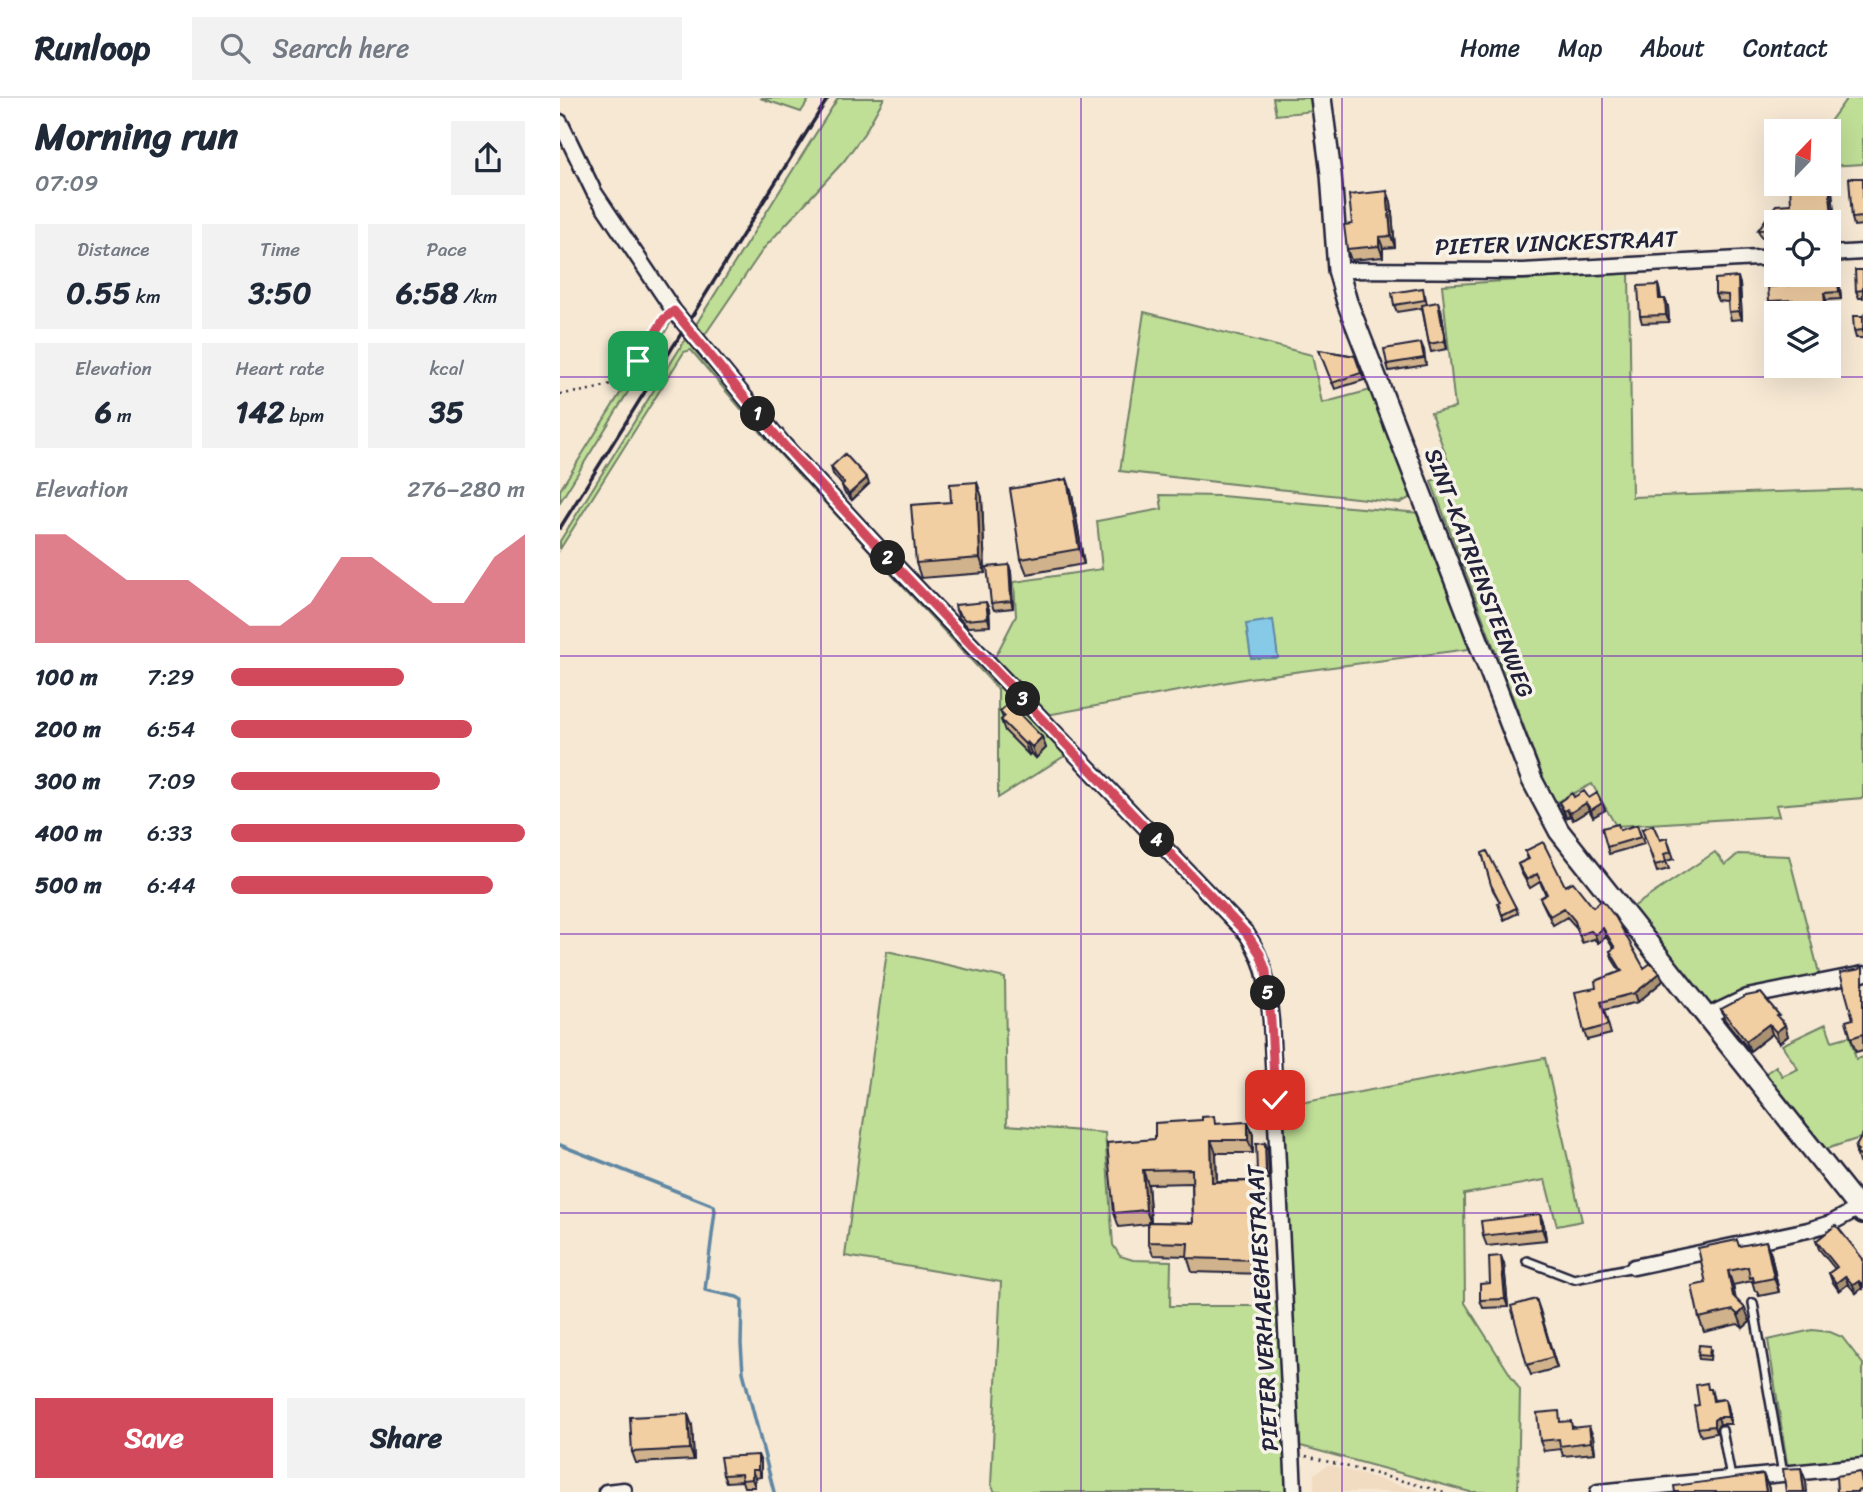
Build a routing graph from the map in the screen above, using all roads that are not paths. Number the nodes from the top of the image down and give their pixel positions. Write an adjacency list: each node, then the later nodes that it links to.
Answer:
1 (1321, 98): 6 (street, SINT-KATRIENSTEENWEG)
2 (560, 122): 19 (street, PIETER VERHAEGHESTRAAT)
3 (1863, 252): 4 (street)
4 (1841, 253)
5 (1764, 258): 6 (street, PIETER VINCKESTRAAT)
6 (1338, 270): 8 (street, SINT-KATRIENSTEENWEG)
7 (1863, 974): 8 (street)
8 (1707, 1016): 9 (street, SINT-KATRIENSTEENWEG)
9 (1861, 1210): 11 (street, SINT-KATRIENSTEENWEG)
10 (1527, 1261): 11 (lane)
11 (1634, 1267)
12 (1753, 1303): 15 (lane)
13 (1723, 1430): 16 (lane)
14 (1863, 1466): 15 (street)
15 (1783, 1474): 16 (street)
16 (1731, 1478): 20 (street)
17 (624, 1490): 18 (street)
18 (606, 1492)
19 (1294, 1492)
20 (1598, 1492)

